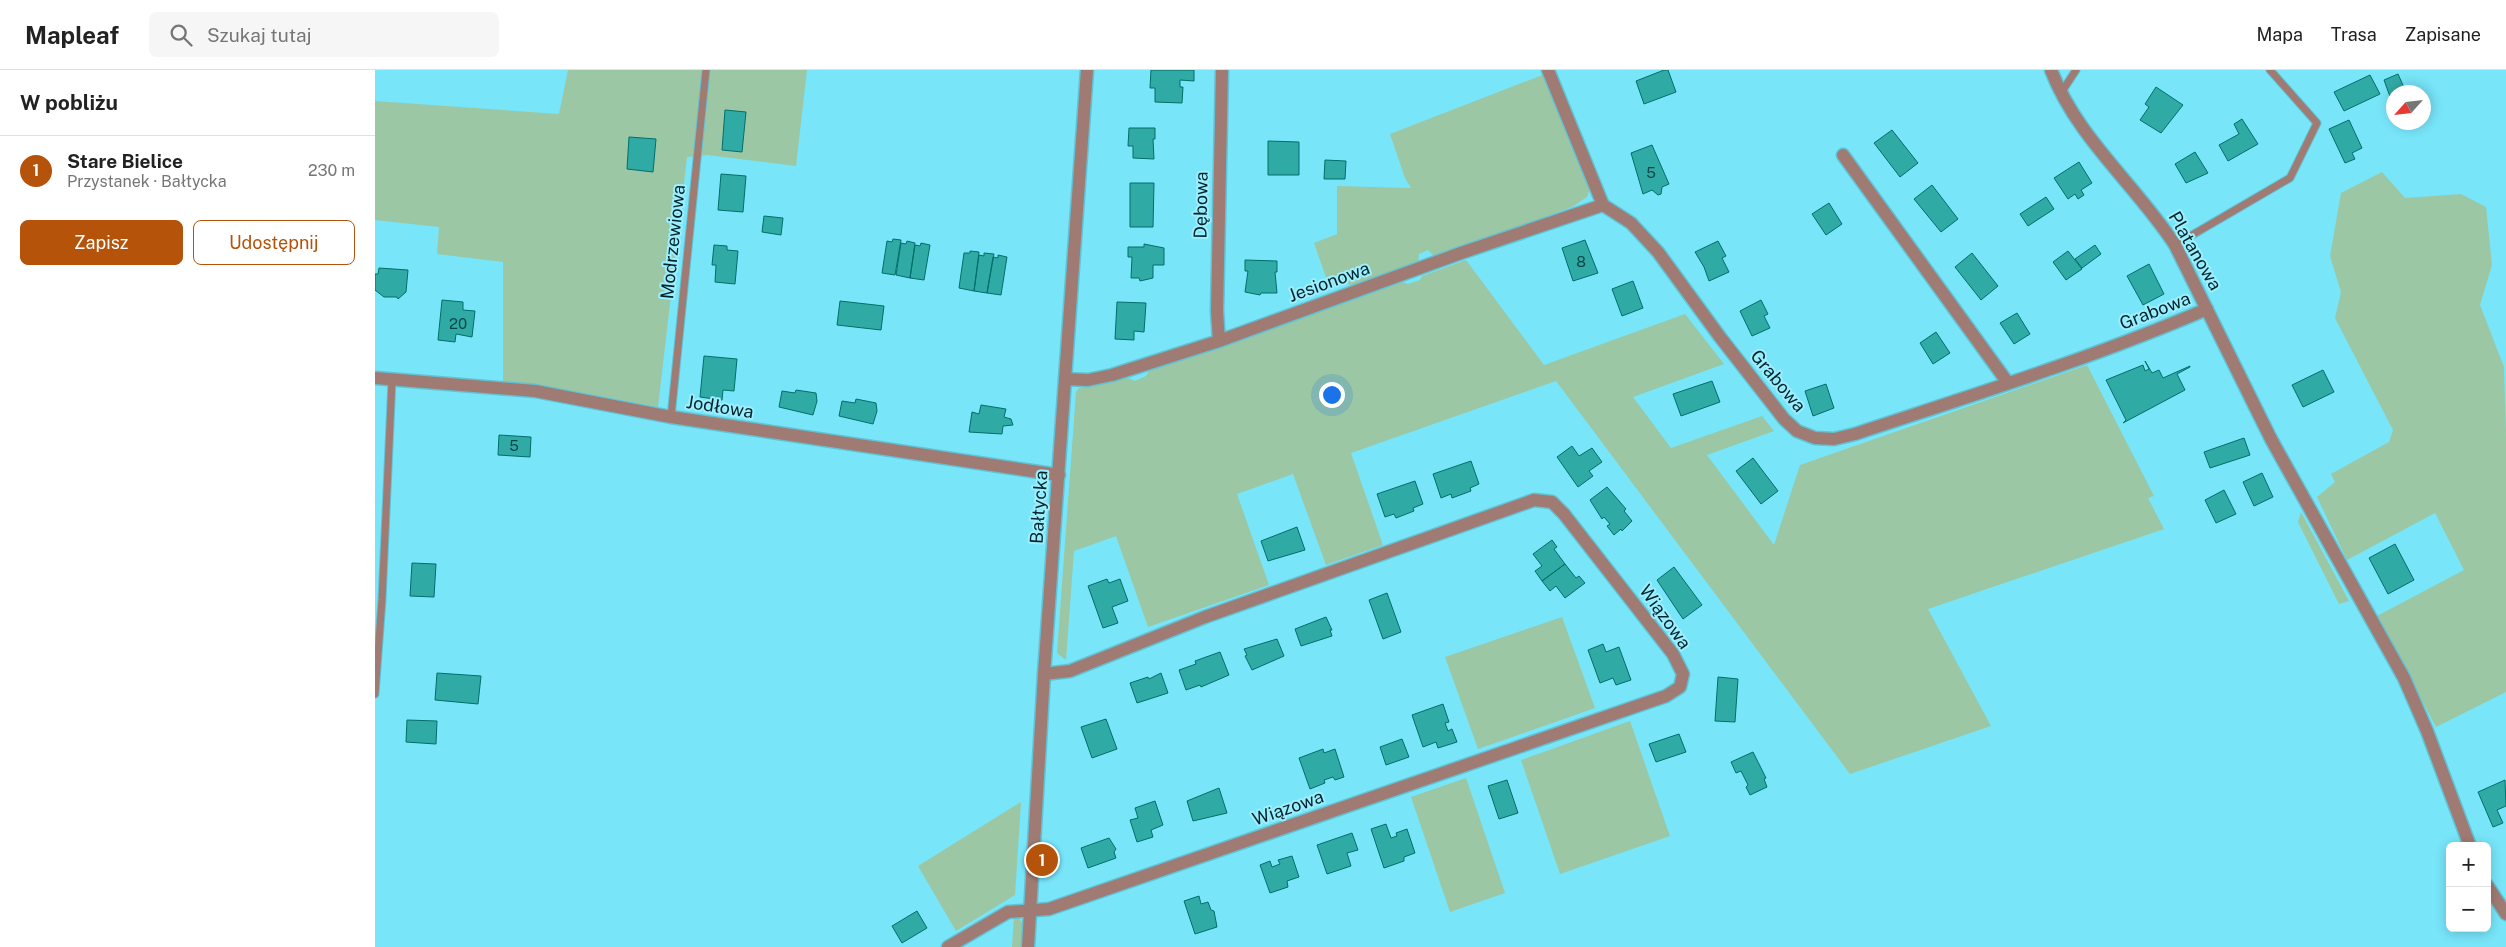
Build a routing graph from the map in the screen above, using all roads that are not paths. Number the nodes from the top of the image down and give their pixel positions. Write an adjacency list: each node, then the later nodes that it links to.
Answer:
1 (705, 70): 18 (lane, Modrzewiowa)
2 (1087, 70): 15 (street, Bałtycka)
3 (1222, 70): 13 (street, Dębowa)
4 (1548, 70): 10 (street)
5 (2051, 70): 8 (street, Platanowa)
6 (2075, 70): 8 (lane)
7 (2270, 70): 11 (lane)
8 (2061, 93): 11 (street, Platanowa)
9 (1843, 155): 17 (street)
10 (1603, 205): 13 (street, Jesionowa); 17 (street, Grabowa)
11 (2175, 245): 12 (street, Platanowa)
12 (2207, 309): 17 (street, Grabowa); 22 (street, Platanowa)
13 (1219, 341): 15 (street, Jesionowa)
14 (375, 378): 16 (street, Jodłowa)
15 (1065, 379): 19 (street, Bałtycka)
16 (392, 380): 18 (street, Jodłowa); 21 (lane)
17 (2008, 383)
18 (671, 417): 19 (street, Jodłowa)
19 (1059, 475): 20 (street, Bałtycka)
20 (1045, 674): 24 (street, Bałtycka); 24 (street, Wiązowa)
21 (375, 694)
22 (2469, 842)
23 (2488, 887): 25 (street)
24 (1030, 910): 26 (street, Wiązowa); 27 (street, Bałtycka)
25 (2506, 914)
26 (948, 947)
27 (1028, 947)

